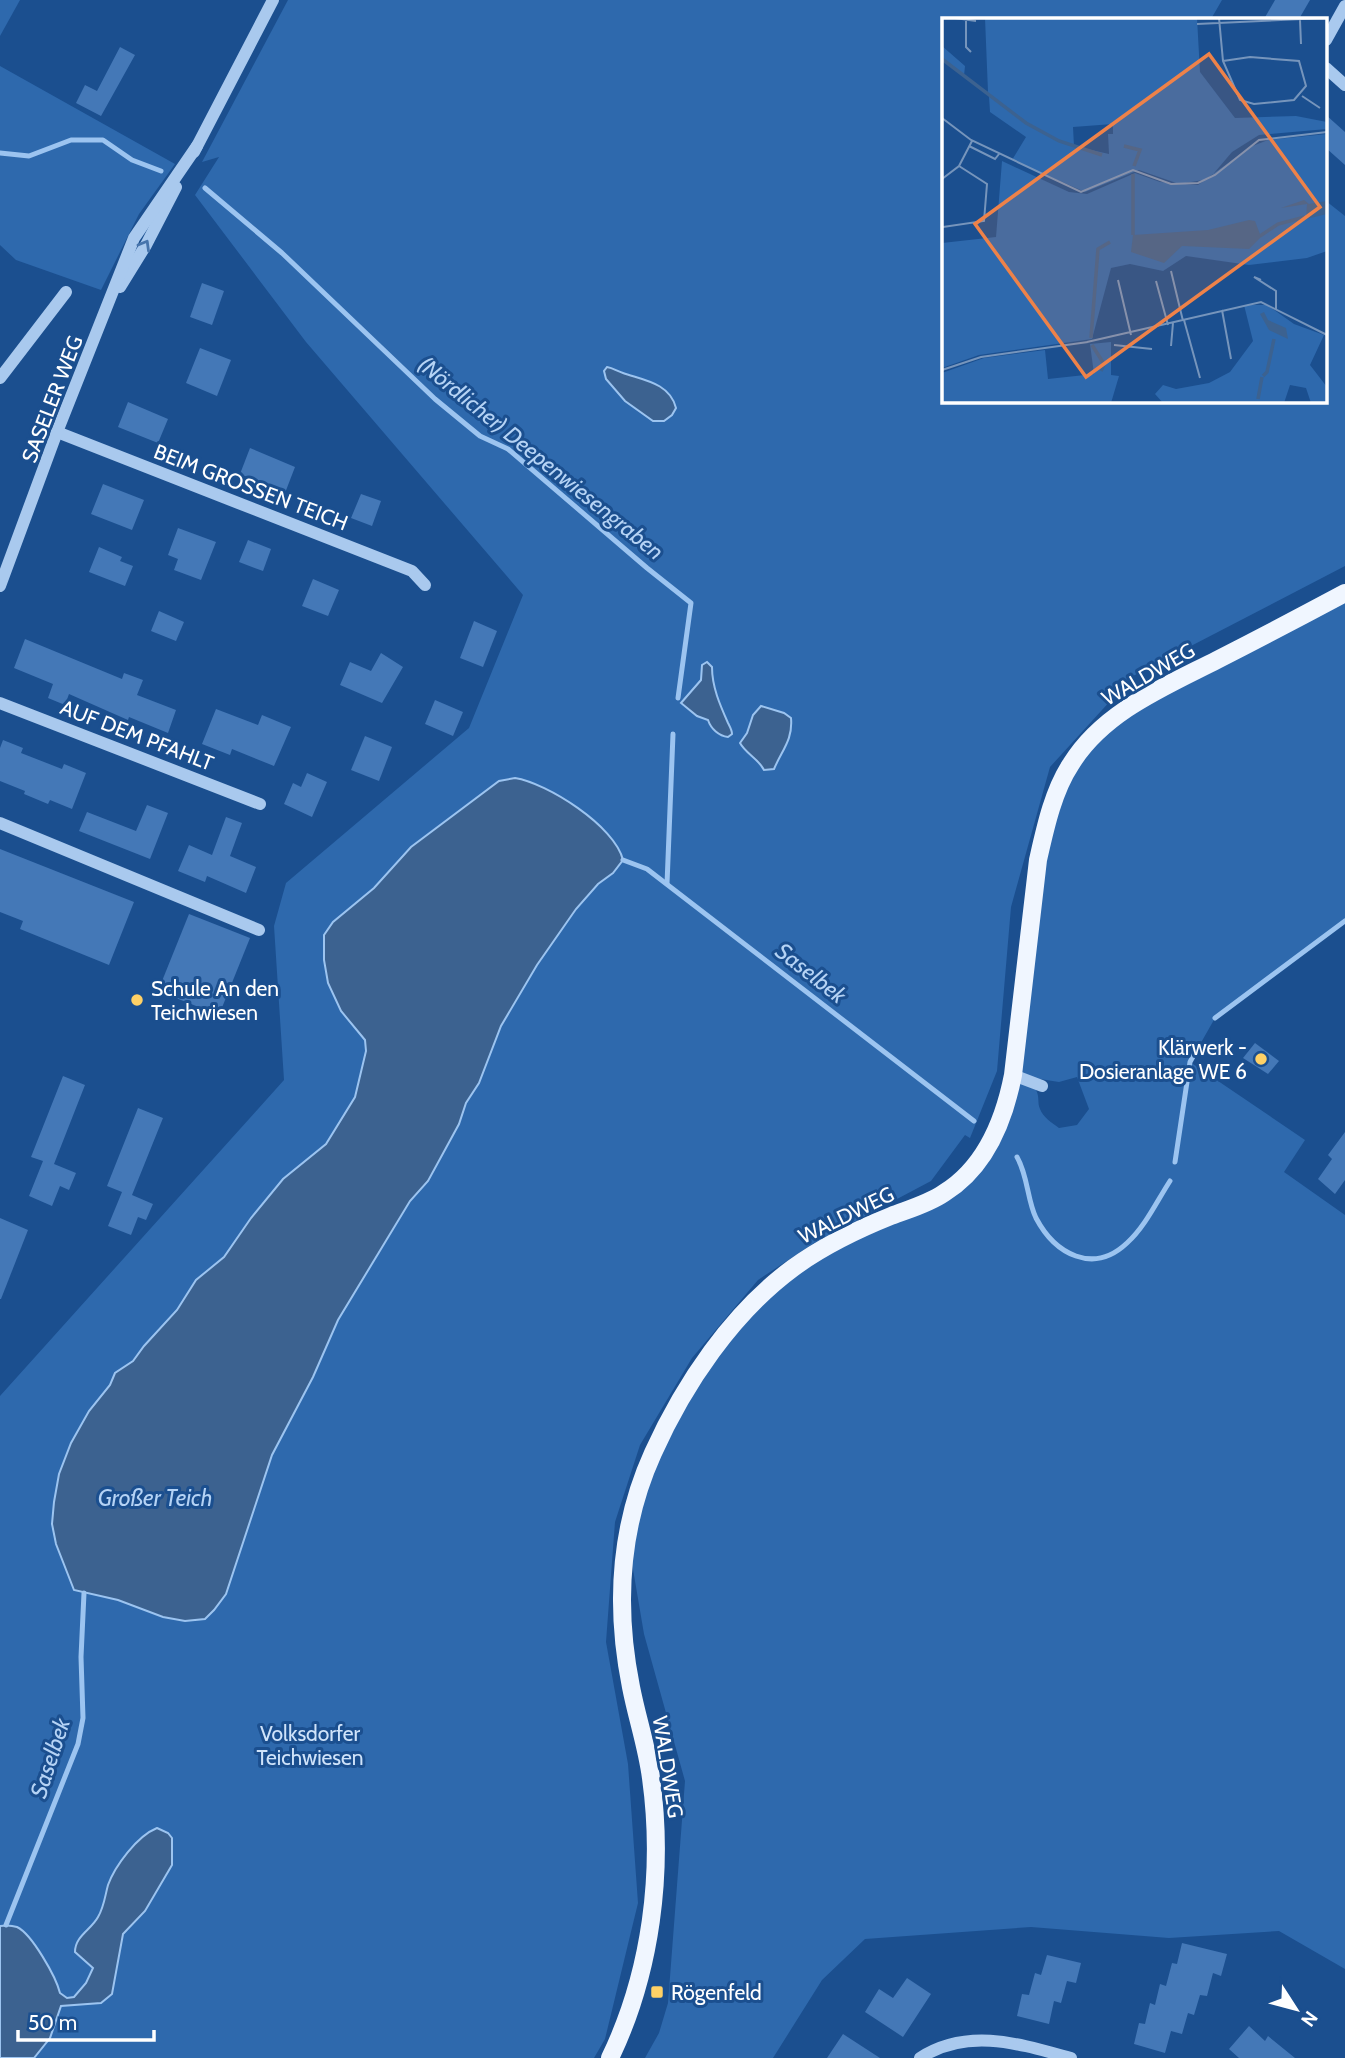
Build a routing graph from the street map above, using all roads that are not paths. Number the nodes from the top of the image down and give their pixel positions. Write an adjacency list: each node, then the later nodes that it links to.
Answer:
1 (273, 0): 8 (street, SASELER WEG)
2 (1345, 6): 3 (street)
3 (1328, 36)
4 (1328, 70): 5 (street)
5 (1345, 85)
6 (66, 292): 7 (street)
7 (0, 378)
8 (57, 432): 9 (street, BEIM GROSSEN TEICH); 10 (street, SASELER WEG)
9 (425, 585)
10 (0, 586)
11 (1345, 593): 16 (main road, WALDWEG)
12 (0, 703): 13 (street, AUF DEM PFAHLT)
13 (260, 804)
14 (0, 823): 15 (street)
15 (259, 930)
16 (1013, 1075): 17 (street); 18 (main road, WALDWEG)
17 (1042, 1086)
18 (610, 2058)
19 (920, 2058): 20 (street)
20 (1071, 2058)

